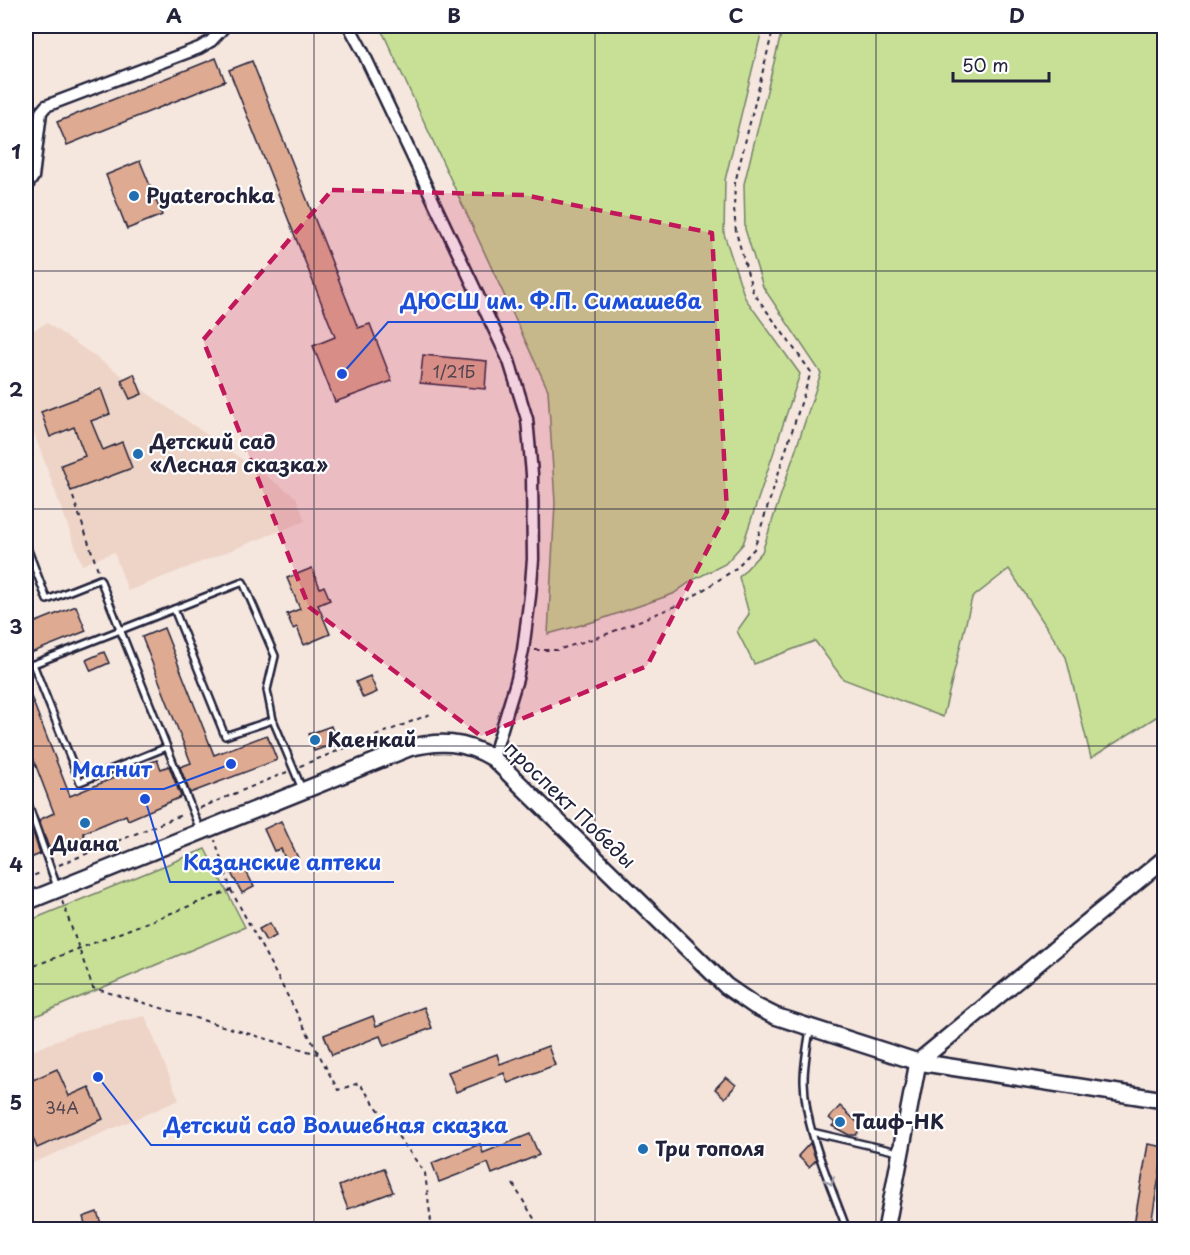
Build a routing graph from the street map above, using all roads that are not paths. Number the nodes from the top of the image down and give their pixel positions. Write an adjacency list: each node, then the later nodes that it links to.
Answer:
1 (225, 26): 3 (street)
2 (349, 26): 11 (street)
3 (26, 187)
4 (26, 545): 6 (lane)
5 (174, 609): 6 (lane); 9 (lane); 9 (lane)
6 (121, 630): 7 (lane); 10 (lane)
7 (33, 664): 8 (lane); 10 (lane)
8 (26, 667)
9 (273, 720): 12 (lane)
10 (167, 747): 14 (lane)
11 (493, 758): 12 (main road, проспект Победы); 18 (main road, проспект Победы)
12 (302, 791): 14 (main road, проспект Победы)
13 (26, 801): 16 (lane)
14 (206, 830): 16 (main road, проспект Победы)
15 (1164, 859): 19 (main road)
16 (57, 889): 17 (main road, проспект Победы)
17 (26, 902)
18 (810, 1028): 19 (main road, проспект Победы); 21 (lane)
19 (918, 1062): 20 (main road, проспект Победы); 22 (main road)
20 (1164, 1100)
21 (812, 1132): 22 (lane); 23 (lane, one-way to 23)
22 (901, 1153): 24 (main road)
23 (848, 1230)
24 (886, 1230)

